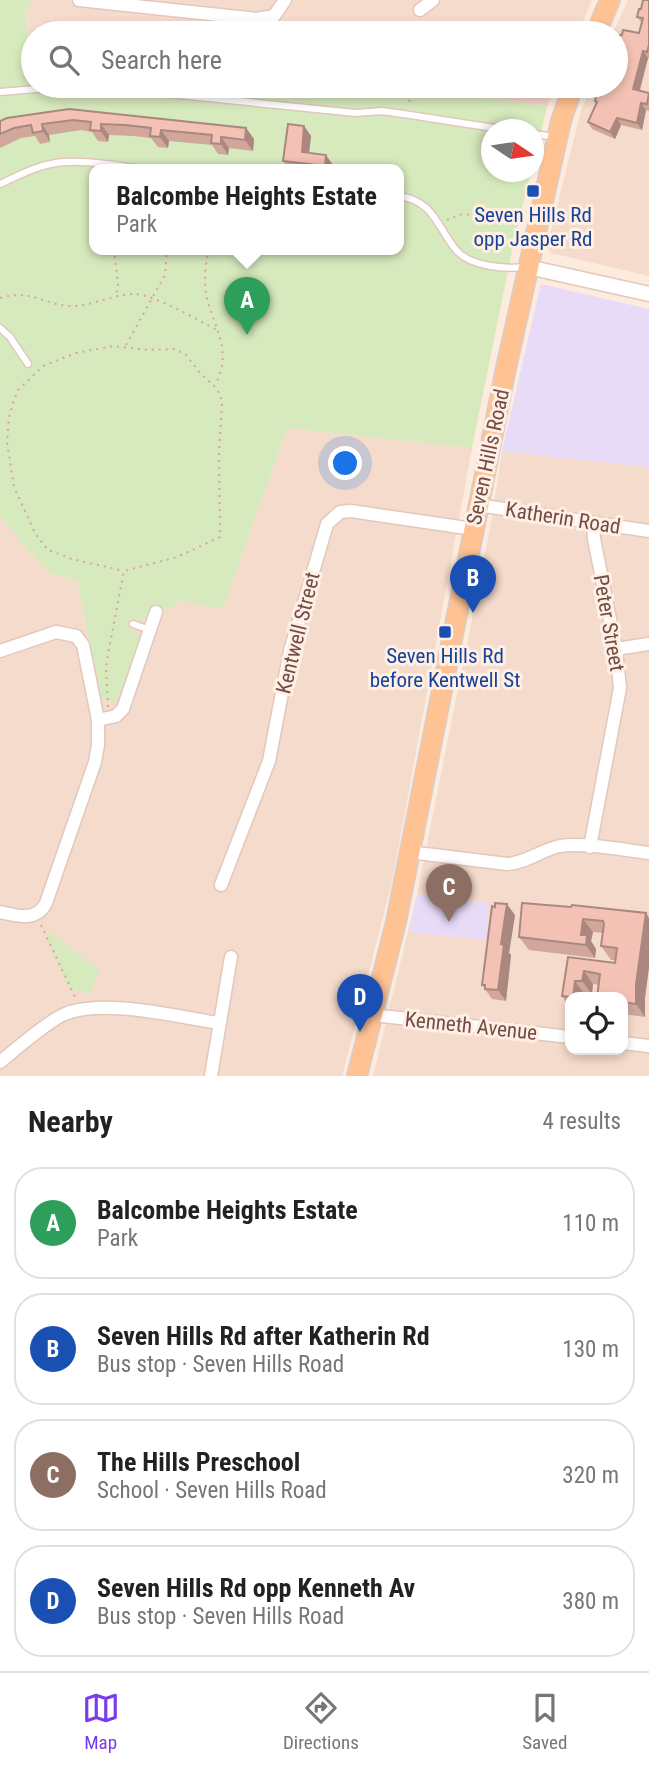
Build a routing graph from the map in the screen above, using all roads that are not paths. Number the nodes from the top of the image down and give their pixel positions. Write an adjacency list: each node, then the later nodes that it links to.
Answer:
1 (79, 0): 2 (street)
2 (285, 0)
3 (433, 0): 5 (street)
4 (610, 0): 6 (main road)
5 (421, 10)
6 (601, 21)
7 (21, 90): 8 (lane)
8 (0, 92)
9 (208, 98): 11 (lane)
10 (569, 98): 13 (main road, Seven Hills Road)
11 (481, 126)
12 (544, 135): 13 (lane)
13 (557, 137): 17 (main road, Seven Hills Road)
14 (116, 164): 15 (lane)
15 (0, 184)
16 (404, 198): 17 (lane)
17 (528, 267): 18 (street); 21 (main road, Seven Hills Road)
18 (649, 294)
19 (0, 328): 20 (lane)
20 (29, 364)
21 (478, 505): 22 (street, Katherin Road); 23 (main road, Seven Hills Road)
22 (593, 523): 24 (street, Katherin Road); 29 (street, Peter Street)
23 (473, 529): 33 (main road, Seven Hills Road); 35 (street, Kentwell Street)
24 (649, 531)
25 (156, 612): 27 (street)
26 (133, 624): 27 (lane)
27 (150, 630): 31 (street)
28 (649, 644): 29 (street)
29 (616, 649): 32 (street, Peter Street)
30 (0, 651): 31 (street)
31 (103, 719): 36 (street)
32 (590, 847): 33 (street); 34 (street)
33 (409, 852): 38 (main road, Seven Hills Road)
34 (649, 853)
35 (221, 885)
36 (0, 912)
37 (231, 957): 39 (street)
38 (373, 1015): 40 (street, Kenneth Avenue); 45 (main road, Seven Hills Road)
39 (219, 1023): 43 (street); 44 (street)
40 (565, 1036)
41 (628, 1044): 42 (street)
42 (649, 1046)
43 (0, 1062)
44 (211, 1076)
45 (356, 1076)

